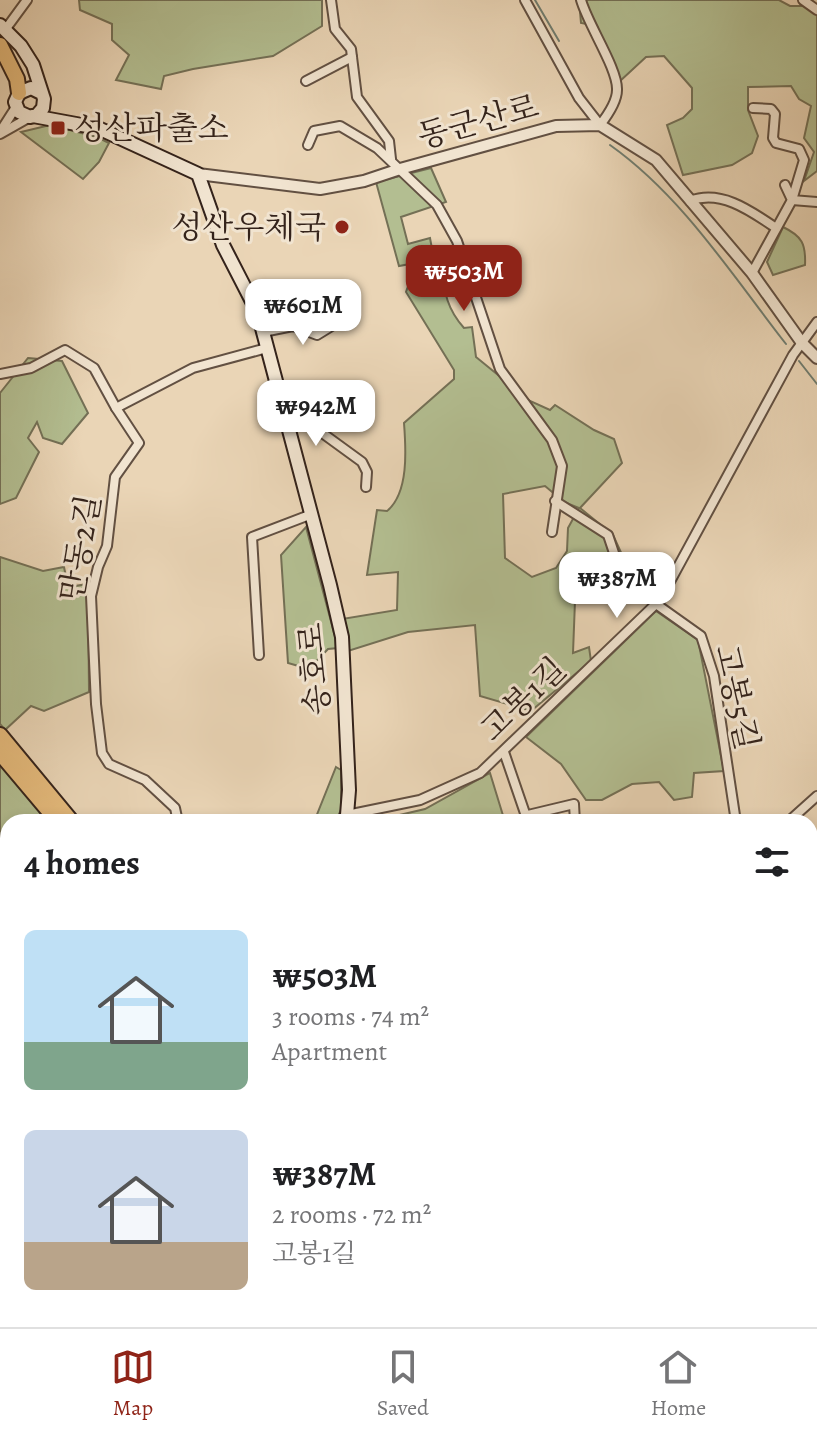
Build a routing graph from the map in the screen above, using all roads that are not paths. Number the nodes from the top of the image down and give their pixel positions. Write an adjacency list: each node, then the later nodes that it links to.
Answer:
1 (27, 0): 7 (street)
2 (331, 0): 9 (street)
3 (525, 0): 18 (street)
4 (581, 0): 18 (street)
5 (803, 0): 6 (street)
6 (817, 10)
7 (2, 31): 10 (main road); 11 (main road)
8 (0, 45): 10 (main road)
9 (352, 57): 12 (street); 21 (street)
10 (10, 62): 13 (main road)
11 (33, 65): 13 (main road); 14 (main road)
12 (306, 81)
13 (17, 93): 14 (main road); 16 (main road); 19 (street)
14 (42, 98): 16 (main road); 17 (main road)
15 (753, 108): 25 (street)
16 (32, 116): 17 (main road, 동군산로); 19 (street)
17 (63, 122): 23 (main road, 동군산로)
18 (600, 125): 22 (street, 동군산로); 26 (street)
19 (0, 133)
20 (308, 145): 21 (street)
21 (391, 159): 22 (street)
22 (400, 169): 23 (street, 동군산로); 40 (street)
23 (198, 174): 32 (main road, 송호로)
24 (785, 185): 25 (street)
25 (792, 200): 27 (street); 28 (street)
26 (690, 201): 28 (street); 29 (street)
27 (817, 202)
28 (776, 228): 29 (street)
29 (752, 273): 33 (street)
30 (817, 322): 33 (street, 고봉1길)
31 (330, 327): 32 (street)
32 (263, 332): 34 (main road, 송호로)
33 (802, 343): 35 (street); 43 (street, 고봉1길)
34 (267, 348): 37 (main road, 송호로); 38 (street)
35 (817, 358)
36 (0, 374): 38 (street, 만동2길)
37 (281, 402): 39 (street); 41 (main road, 송호로)
38 (116, 408): 51 (street, 만동2길)
39 (366, 487)
40 (555, 501): 42 (street); 43 (street, 고봉5길)
41 (312, 514): 44 (street, 송호로); 52 (main road, 송호로)
42 (552, 532)
43 (658, 602): 46 (street, 고봉1길); 57 (street, 고봉5길)
44 (259, 655)
45 (0, 735): 50 (main road)
46 (504, 752): 53 (street, 고봉1길); 54 (street)
47 (0, 753): 49 (main road)
48 (817, 796): 58 (street)
49 (51, 814)
50 (65, 814)
51 (176, 814)
52 (352, 814)
53 (367, 814)
54 (527, 814)
55 (541, 814): 56 (street)
56 (575, 814)
57 (735, 814)
58 (797, 814)

